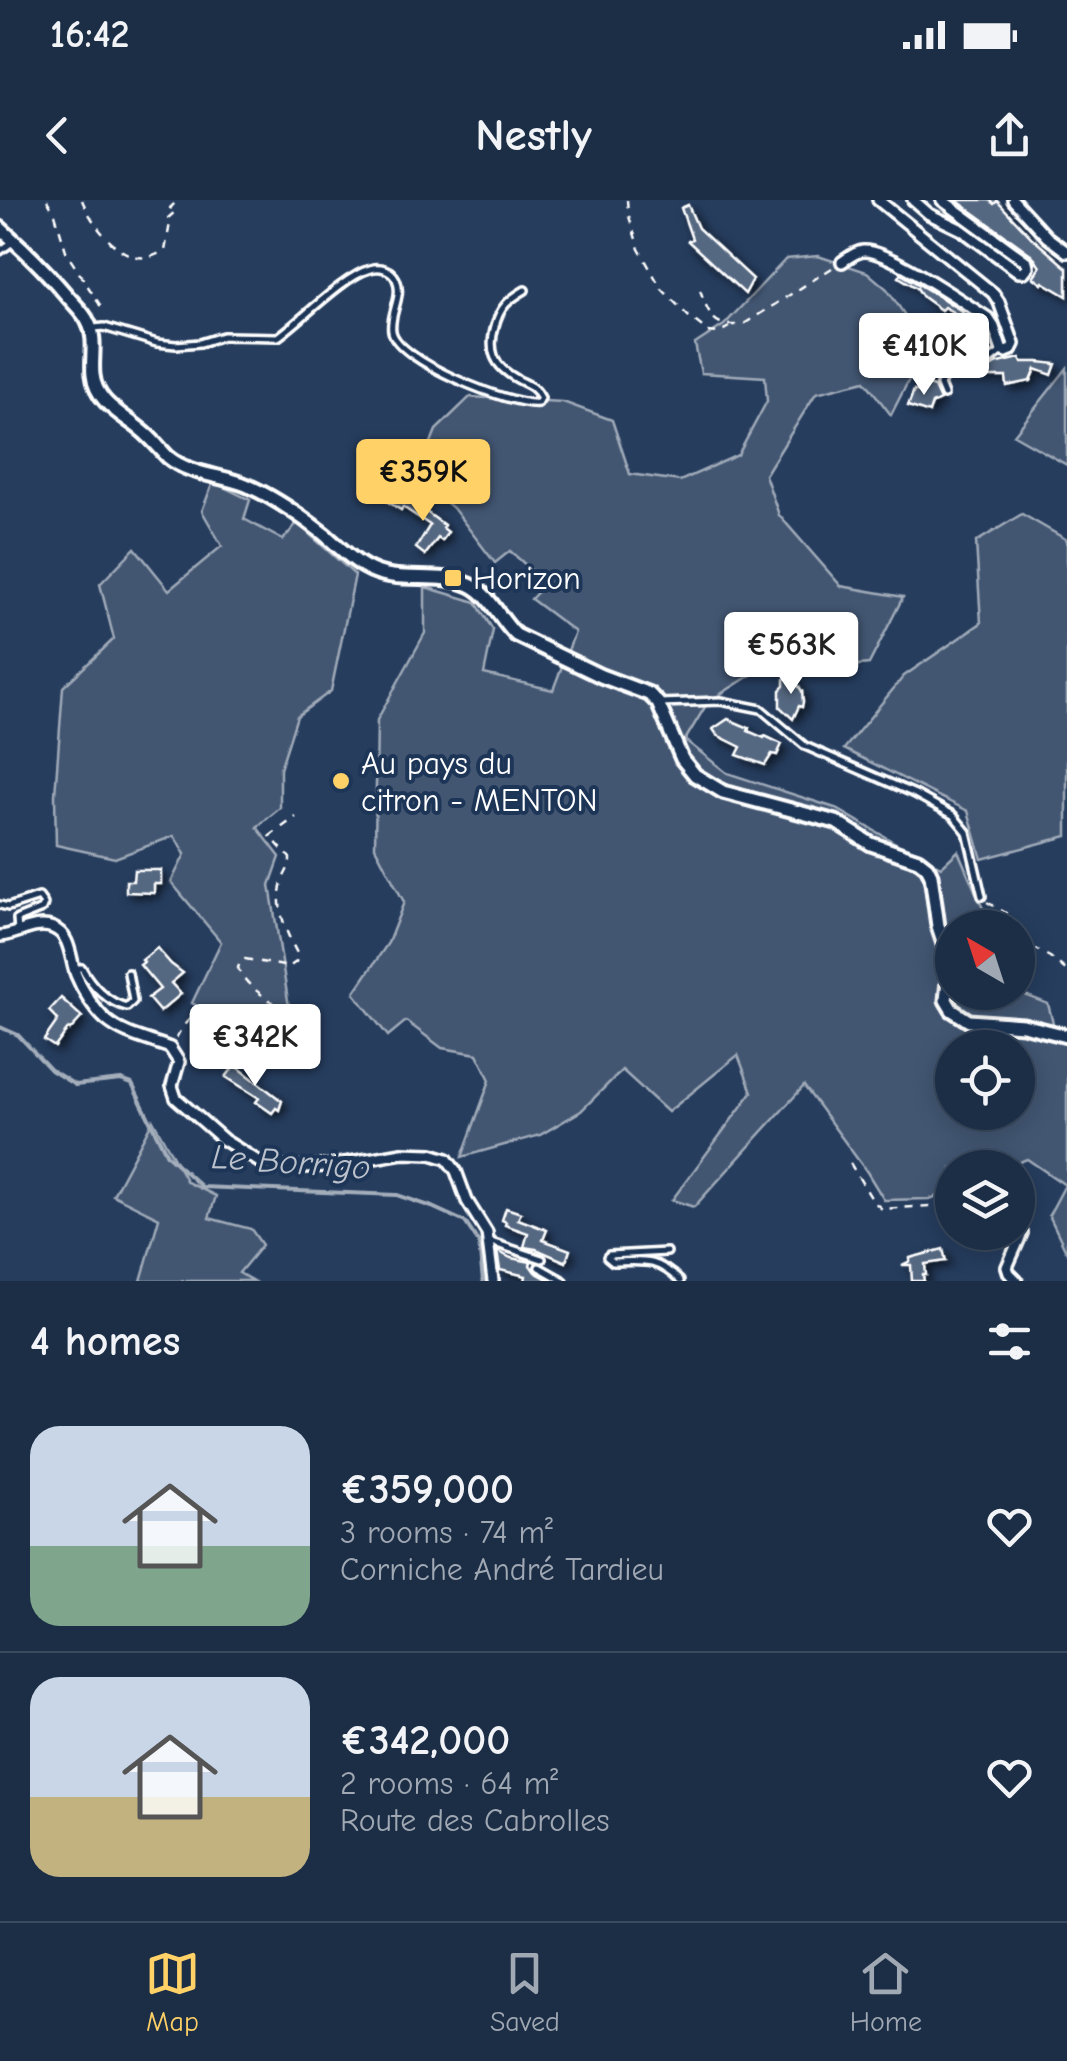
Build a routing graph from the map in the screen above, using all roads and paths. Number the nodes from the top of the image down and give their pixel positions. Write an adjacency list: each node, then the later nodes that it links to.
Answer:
1 (46, 200): 16 (path)
2 (82, 200): 3 (path)
3 (173, 200)
4 (627, 200): 17 (path)
5 (878, 200): 18 (street)
6 (914, 200): 7 (street)
7 (942, 200)
8 (1013, 200): 11 (street)
9 (0, 228): 10 (street)
10 (14, 241): 12 (lane); 16 (street)
11 (1065, 246)
12 (0, 251)
13 (842, 262): 17 (path); 18 (street)
14 (525, 290): 16 (lane)
15 (700, 290): 17 (path)
16 (89, 324): 22 (street)
17 (729, 326)
18 (1002, 351): 20 (lane)
19 (941, 352): 20 (lane)
20 (946, 371): 21 (lane)
21 (944, 395)
22 (658, 703): 24 (lane); 33 (street)
23 (296, 817): 34 (path)
24 (982, 896): 26 (path)
25 (0, 906): 27 (lane)
26 (1002, 910)
27 (18, 932): 28 (street); 30 (street)
28 (0, 936)
29 (1035, 949): 31 (path)
30 (74, 968): 32 (lane); 34 (street)
31 (1067, 972)
32 (128, 973)
33 (1067, 1036)
34 (170, 1048): 37 (street)
35 (850, 1162): 36 (path)
36 (935, 1205)
37 (488, 1241): 40 (street); 41 (lane)
38 (1015, 1250): 43 (street)
39 (667, 1252): 42 (lane)
40 (493, 1281)
41 (564, 1281)
42 (680, 1281)
43 (1017, 1281)

